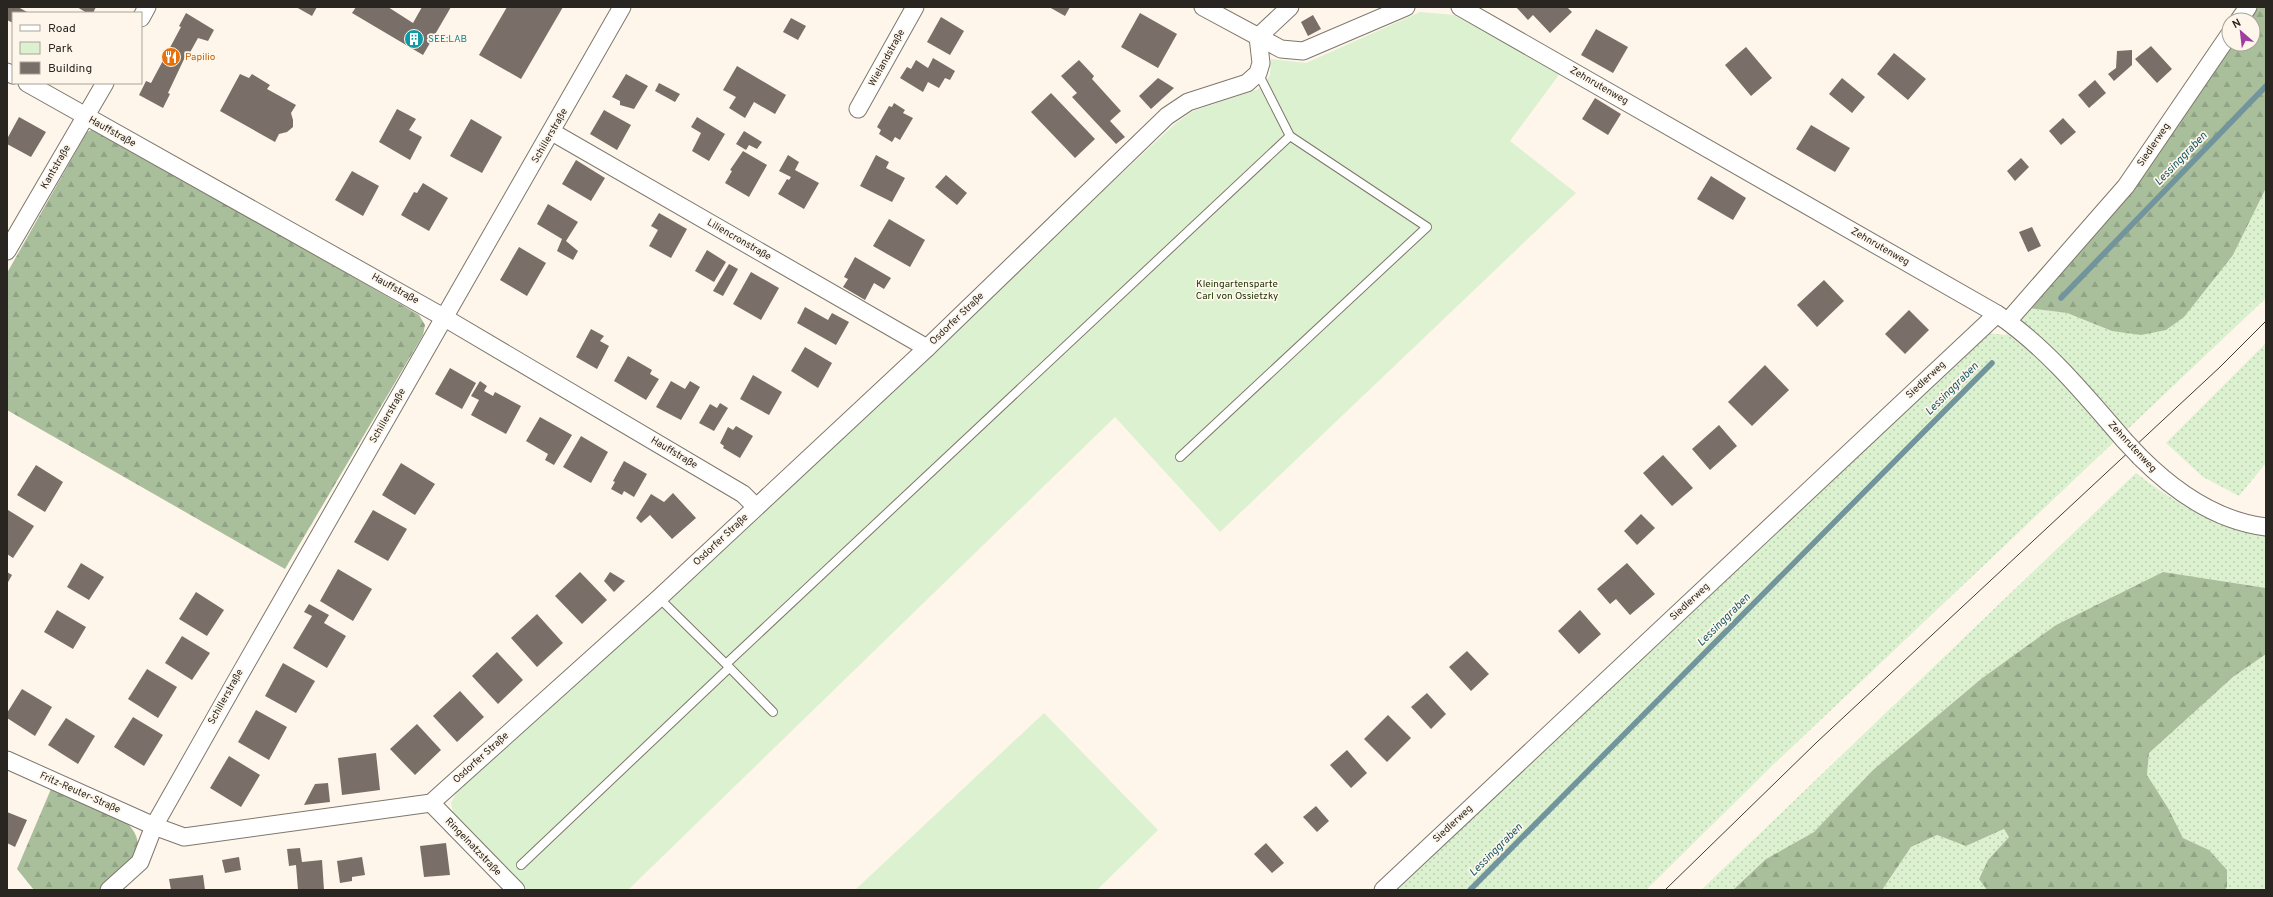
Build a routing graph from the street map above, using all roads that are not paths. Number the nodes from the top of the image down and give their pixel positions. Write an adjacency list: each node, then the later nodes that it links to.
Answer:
1 (147, 7): 8 (street)
2 (622, 7): 16 (street, Schillerstraße)
3 (915, 7): 14 (street, Wielandstraße)
4 (1203, 7): 9 (street)
5 (1290, 7): 9 (street)
6 (1406, 7): 9 (street)
7 (1460, 7): 20 (street, Zehnrutenweg)
8 (142, 16)
9 (1258, 37): 11 (street)
10 (2221, 47): 20 (street, Siedlerweg)
11 (1258, 73): 17 (lane); 21 (street, Osdorfer Straße)
12 (29, 84): 15 (street, Hauffstraße)
13 (104, 84): 15 (street, Kantstraße)
14 (858, 109)
15 (86, 118): 18 (street, Kantstraße); 19 (street, Hauffstraße)
16 (552, 132): 19 (street, Schillerstraße); 21 (street, Liliencronstraße)
17 (1290, 136): 22 (lane); 26 (lane)
18 (7, 251)
19 (446, 318): 23 (street, Hauffstraße); 30 (street, Schillerstraße)
20 (2002, 318): 24 (street, Zehnrutenweg, bridge); 34 (street, Siedlerweg)
21 (927, 348): 23 (street, Osdorfer Straße)
22 (1180, 457)
23 (756, 507): 25 (street, Osdorfer Straße)
24 (2266, 527)
25 (659, 598): 26 (lane); 29 (street, Osdorfer Straße)
26 (728, 666): 27 (lane); 31 (lane)
27 (773, 712)
28 (7, 760): 30 (street, Fritz-Reuter-Straße)
29 (431, 803): 30 (street); 33 (street, Ringelnatzstraße)
30 (154, 826): 32 (street)
31 (520, 866)
32 (109, 890)
33 (516, 890)
34 (1383, 890)

